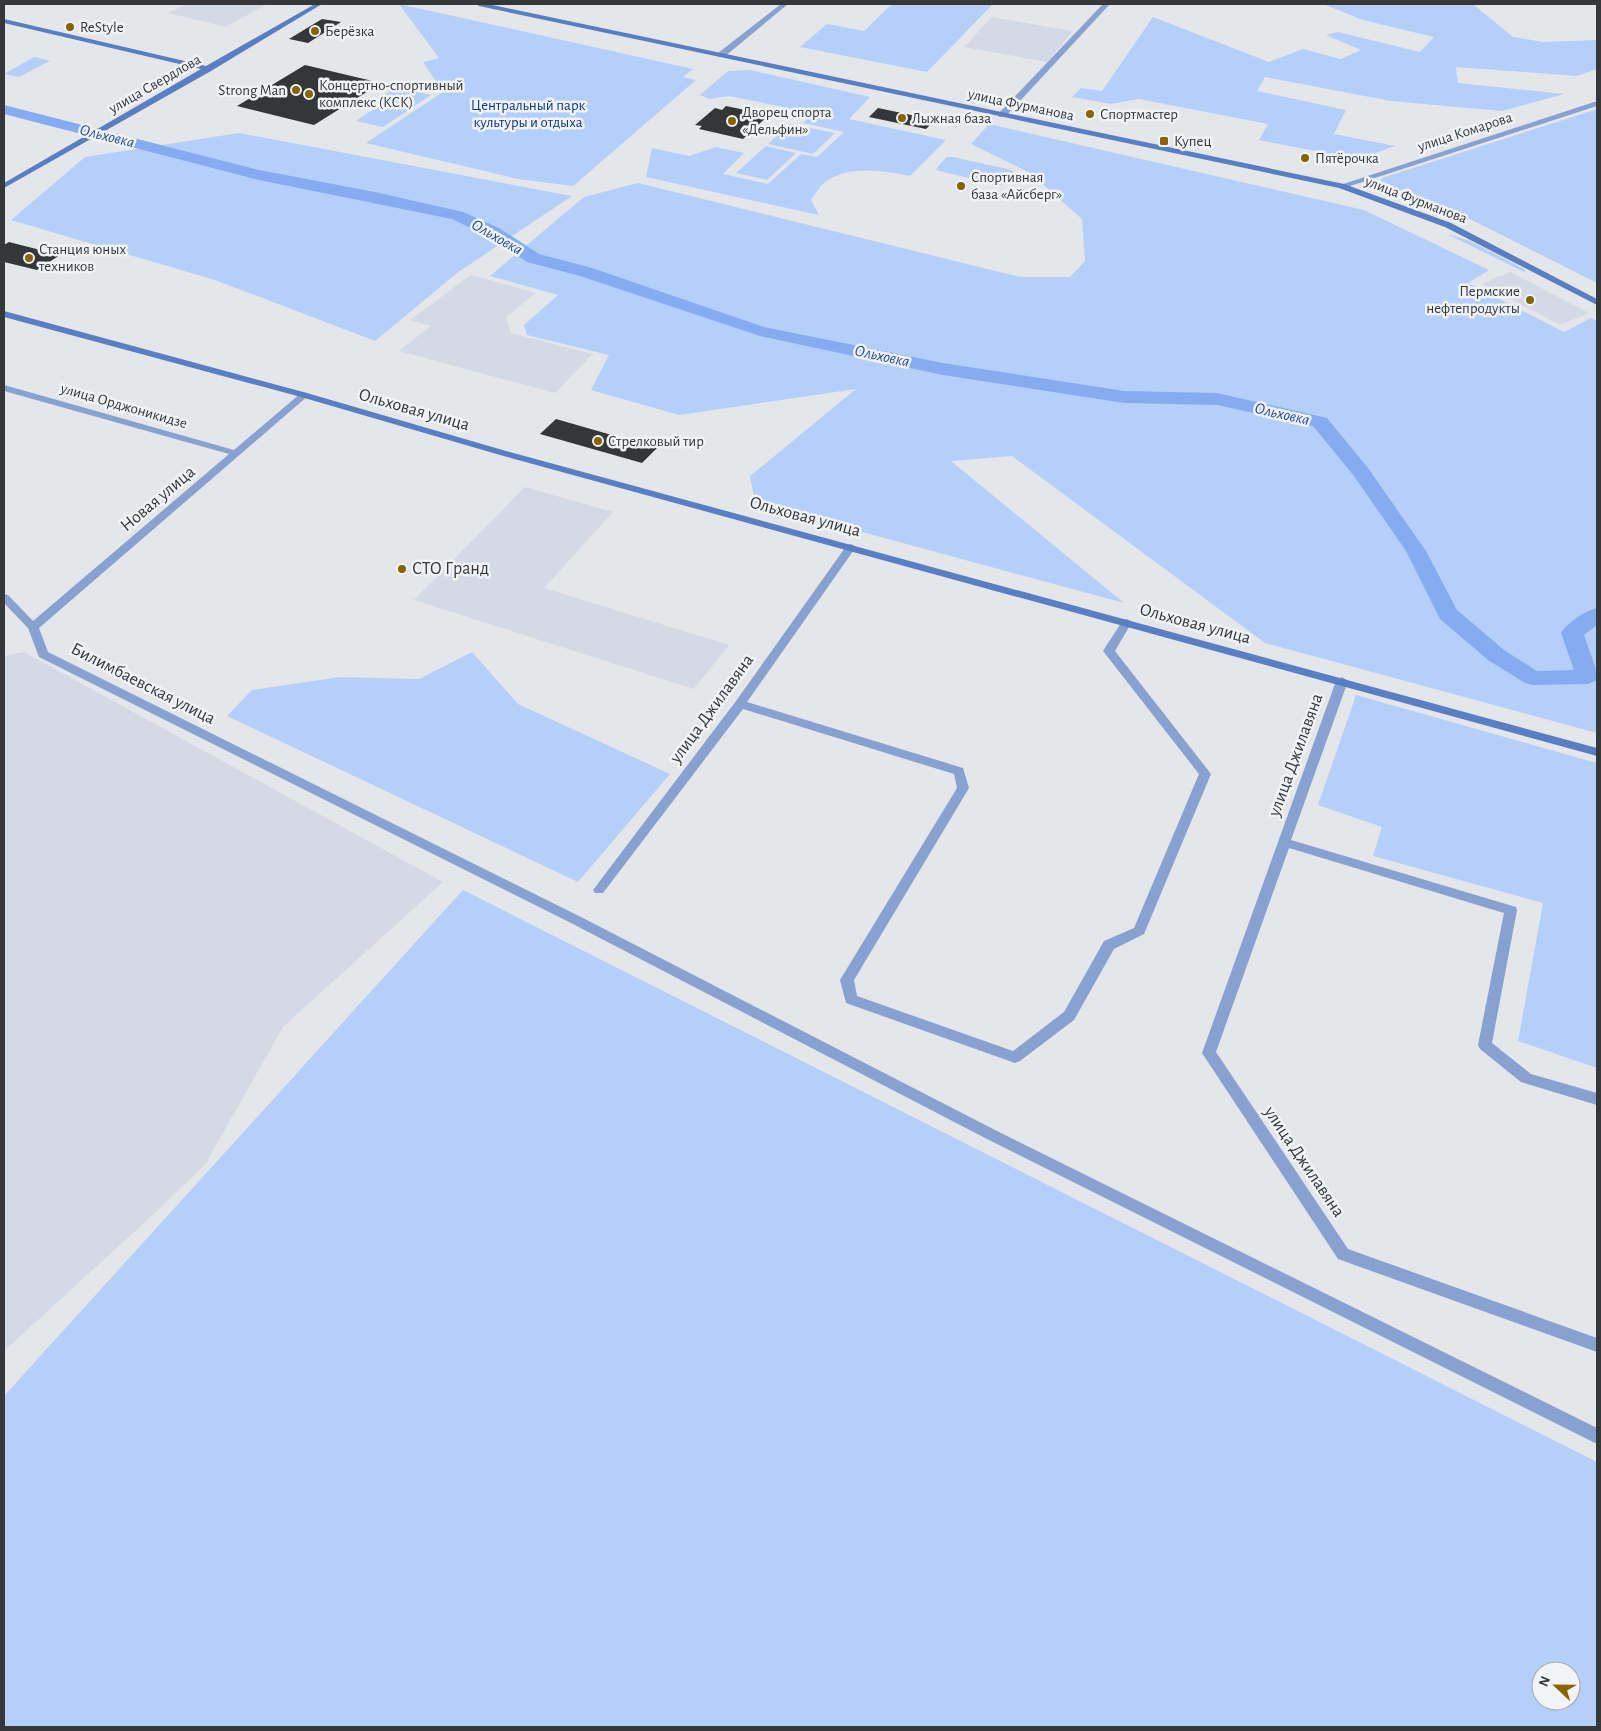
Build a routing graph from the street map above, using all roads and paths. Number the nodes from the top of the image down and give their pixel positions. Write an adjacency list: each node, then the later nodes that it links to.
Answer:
1 (319, 4): 7 (main road, улица Свердлова)
2 (479, 4): 6 (main road, улица Фурманова)
3 (785, 4): 6 (street)
4 (1107, 4): 9 (street)
5 (4, 22): 7 (main road)
6 (721, 55): 9 (main road, улица Фурманова)
7 (208, 69): 10 (main road, улица Свердлова)
8 (1597, 104): 11 (street, улица Комарова)
9 (1002, 115): 11 (main road, улица Фурманова)
10 (4, 186)
11 (1341, 186): 12 (main road, улица Фурманова)
12 (1597, 302)
13 (4, 314): 15 (main road, Ольховая улица)
14 (4, 388): 16 (street, улица Орджоникидзе)
15 (304, 396): 16 (street, Новая улица); 17 (main road, Ольховая улица)
16 (236, 453): 20 (street, Новая улица)
17 (851, 547): 19 (main road, Ольховая улица); 22 (street, улица Джилавяна)
18 (4, 597): 20 (street, Билимбаевская улица)
19 (1127, 622): 21 (main road, Ольховая улица); 22 (street)
20 (33, 627): 28 (street, Билимбаевская улица)
21 (1342, 681): 23 (main road, Ольховая улица); 24 (street, улица Джилавяна)
22 (740, 704): 25 (street, улица Джилавяна)
23 (1597, 752)
24 (1284, 842): 26 (street, улица Джилавяна); 27 (street, улица Джилавяна)
25 (599, 890)
26 (1597, 1098)
27 (1597, 1346)
28 (1597, 1436)

